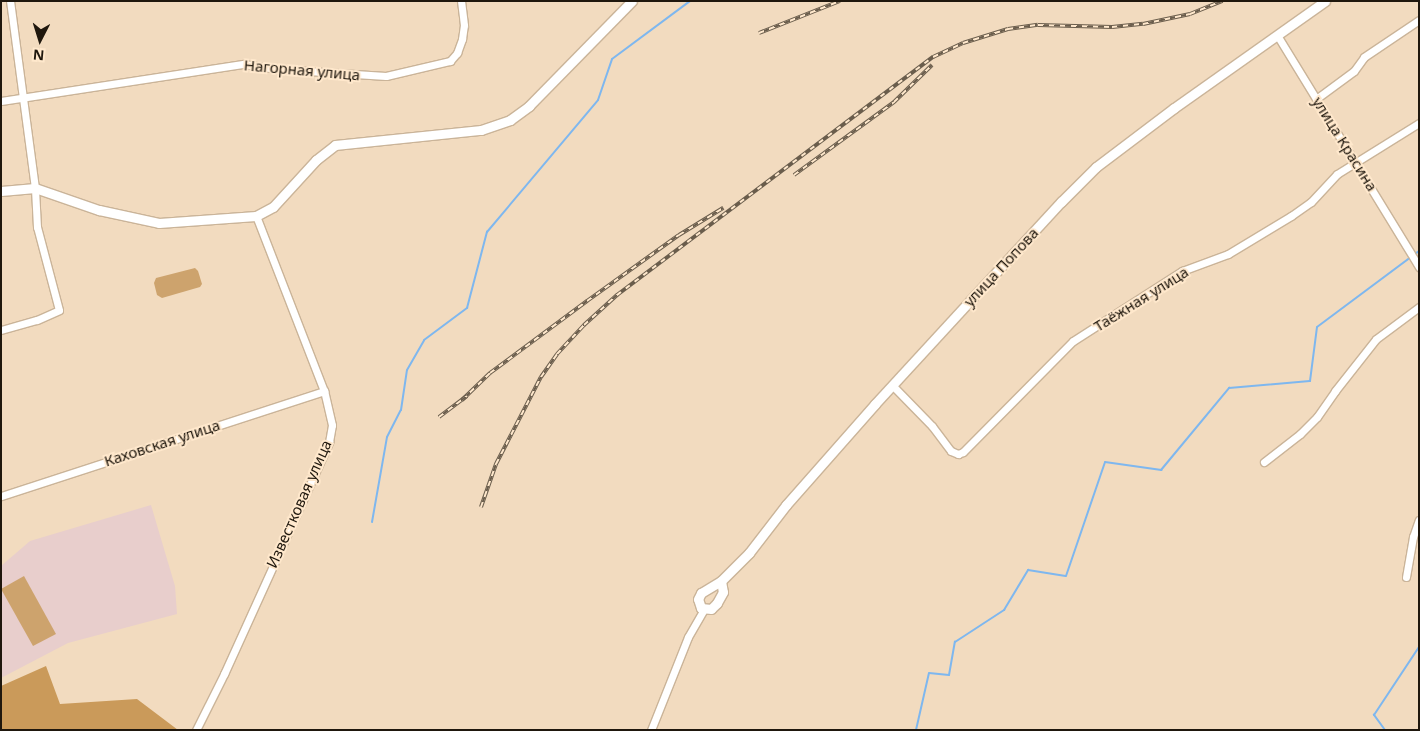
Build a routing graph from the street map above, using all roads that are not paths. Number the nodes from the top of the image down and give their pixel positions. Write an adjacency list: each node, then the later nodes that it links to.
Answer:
1 (10, 1): 7 (street)
2 (461, 1): 7 (street, Нагорная улица)
3 (632, 1): 14 (street)
4 (1325, 1): 6 (street, улица Попова)
5 (1419, 20): 8 (street)
6 (1277, 35): 8 (street, улица Красина); 18 (street, улица Попова)
7 (23, 99): 9 (street, Нагорная улица); 12 (street)
8 (1316, 99): 11 (street, улица Красина)
9 (1, 101)
10 (1419, 123): 11 (street, Таёжная улица)
11 (1356, 161): 15 (street, улица Красина); 18 (street, Таёжная улица)
12 (35, 188): 13 (street); 14 (street); 17 (street)
13 (1, 191)
14 (256, 216): 19 (street, Известковая улица)
15 (1419, 267)
16 (1419, 307): 20 (street)
17 (1, 330)
18 (893, 386): 24 (street, улица Попова)
19 (324, 391): 21 (street, Каховская улица); 26 (street, Известковая улица)
20 (1264, 462)
21 (1, 496)
22 (1419, 520): 23 (street)
23 (1406, 577)
24 (722, 581): 25 (street, улица Попова); 25 (street, улица Попова)
25 (704, 609): 27 (street, улица Попова)
26 (196, 730)
27 (651, 730)

